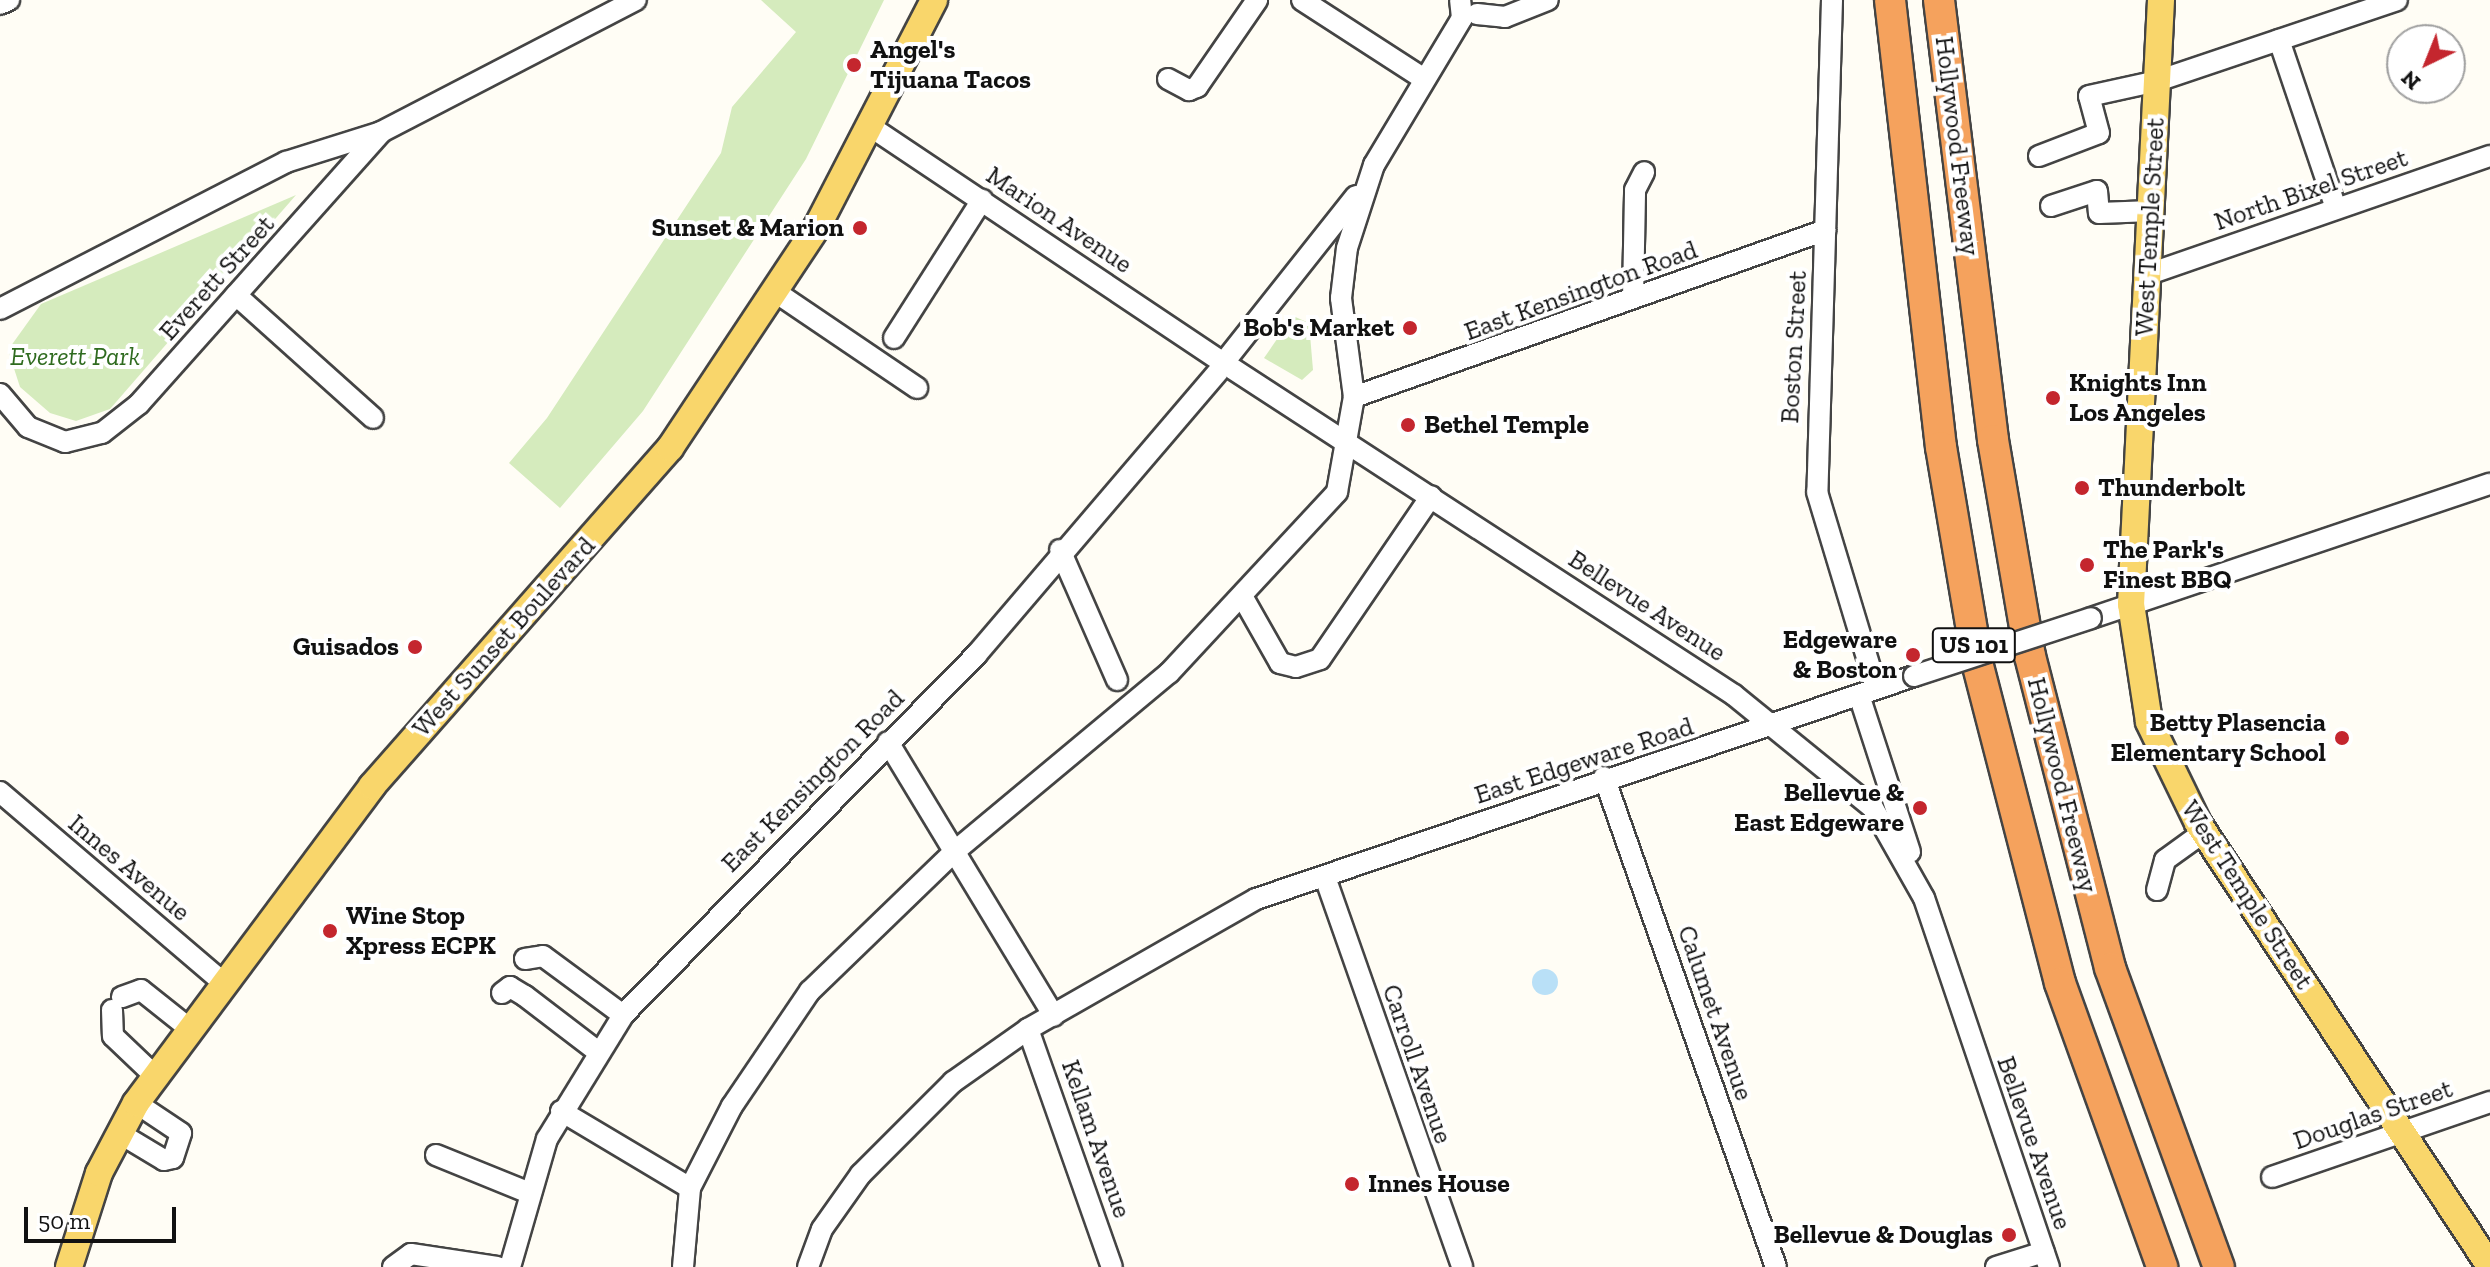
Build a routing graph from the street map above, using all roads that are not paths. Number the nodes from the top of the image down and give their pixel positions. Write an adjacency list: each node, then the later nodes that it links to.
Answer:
1 (9, 0): 12 (street)
2 (636, 0): 19 (street, Everett Street)
3 (934, 0): 18 (main road, West Sunset Boulevard)
4 (1257, 0): 15 (street)
5 (1302, 0): 16 (street)
6 (1548, 0): 13 (street)
7 (1832, 0): 28 (street, Boston Street)
8 (1890, 0): 87 (highway, Hollywood Freeway / US 101)
9 (1939, 0): 88 (highway, Hollywood Freeway / US 101)
10 (2161, 0): 17 (main road, West Temple Street)
11 (2397, 0): 14 (street)
12 (0, 4)
13 (1473, 8): 16 (street)
14 (2279, 40): 17 (street); 26 (street)
15 (1168, 79)
16 (1424, 79): 22 (street)
17 (2157, 81): 20 (street); 27 (main road, West Temple Street)
18 (871, 127): 24 (street, Marion Avenue); 30 (main road, West Sunset Boulevard)
19 (381, 132): 31 (street, Everett Street); 33 (street, Everett Street)
20 (2039, 156)
21 (2490, 156): 26 (street, North Bixel Street)
22 (1374, 165): 35 (street, East Kensington Road); 38 (street)
23 (1644, 172): 32 (street)
24 (982, 200): 34 (street); 35 (street, Marion Avenue)
25 (2051, 206): 27 (street)
26 (2336, 208): 29 (street, North Bixel Street)
27 (2152, 211): 29 (main road, West Temple Street)
28 (1825, 230): 32 (street, East Kensington Road); 47 (street, Boston Street)
29 (2149, 274): 45 (main road, West Temple Street)
30 (774, 291): 36 (street); 58 (main road, West Sunset Boulevard)
31 (236, 295): 37 (street, Everett Street); 39 (street)
32 (1633, 298): 38 (street, East Kensington Road)
33 (0, 309)
34 (894, 338)
35 (1225, 363): 40 (street, Marion Avenue); 43 (street, East Kensington Road)
36 (917, 388)
37 (0, 394)
38 (1354, 397): 40 (street)
39 (373, 418)
40 (1348, 442): 42 (street, Bellevue Avenue); 44 (street)
41 (2490, 484): 45 (street, East Edgeware Road)
42 (1431, 496): 44 (street); 48 (street, Bellevue Avenue)
43 (1060, 550): 46 (street); 49 (street, East Kensington Road)
44 (1242, 596): 53 (street)
45 (2131, 604): 47 (street, East Edgeware Road, bridge); 52 (main road, West Temple Street)
46 (1117, 680)
47 (1868, 691): 48 (street, East Edgeware Road); 56 (street, Boston Street)
48 (1772, 724): 50 (street, East Edgeware Road); 56 (street, Bellevue Avenue)
49 (888, 742): 53 (street); 60 (street, East Kensington Road)
50 (1604, 777): 54 (street, East Edgeware Road); 85 (street, Calumet Avenue)
51 (0, 792): 58 (street, Innes Avenue)
52 (2204, 832): 55 (street); 69 (main road, West Temple Street)
53 (954, 852): 61 (street); 73 (street)
54 (1325, 877): 61 (street, East Edgeware Road); 84 (street, Carroll Avenue)
55 (2157, 890)
56 (1924, 898): 75 (street, Bellevue Avenue)
57 (525, 959): 60 (street)
58 (224, 983): 62 (main road, West Sunset Boulevard)
59 (502, 993): 64 (street)
60 (623, 1015): 64 (street, East Kensington Road)
61 (1054, 1016): 63 (street, East Edgeware Road)
62 (190, 1029): 65 (main road, West Sunset Boulevard); 65 (street)
63 (1028, 1029): 82 (street, East Edgeware Road); 83 (street, Kellam Avenue)
64 (597, 1051): 68 (street, East Kensington Road)
65 (155, 1076): 67 (main road, West Sunset Boulevard)
66 (2490, 1102): 69 (street, Douglas Street)
67 (136, 1103): 70 (main road, West Sunset Boulevard); 70 (street)
68 (561, 1111): 73 (street); 74 (street, East Kensington Road)
69 (2402, 1132): 72 (street, Douglas Street); 76 (main road, West Temple Street)
70 (119, 1133): 77 (main road, West Sunset Boulevard)
71 (436, 1155): 74 (street)
72 (2272, 1177)
73 (690, 1188): 81 (street)
74 (527, 1192): 80 (street, East Kensington Road)
75 (2047, 1260): 86 (street)
76 (2490, 1266)
77 (69, 1267)
78 (393, 1267): 79 (street)
79 (497, 1267)
80 (510, 1267)
81 (683, 1267)
82 (808, 1267)
83 (1112, 1267)
84 (1462, 1267)
85 (1776, 1267)
86 (1996, 1267)
87 (2162, 1267)
88 (2219, 1267)

